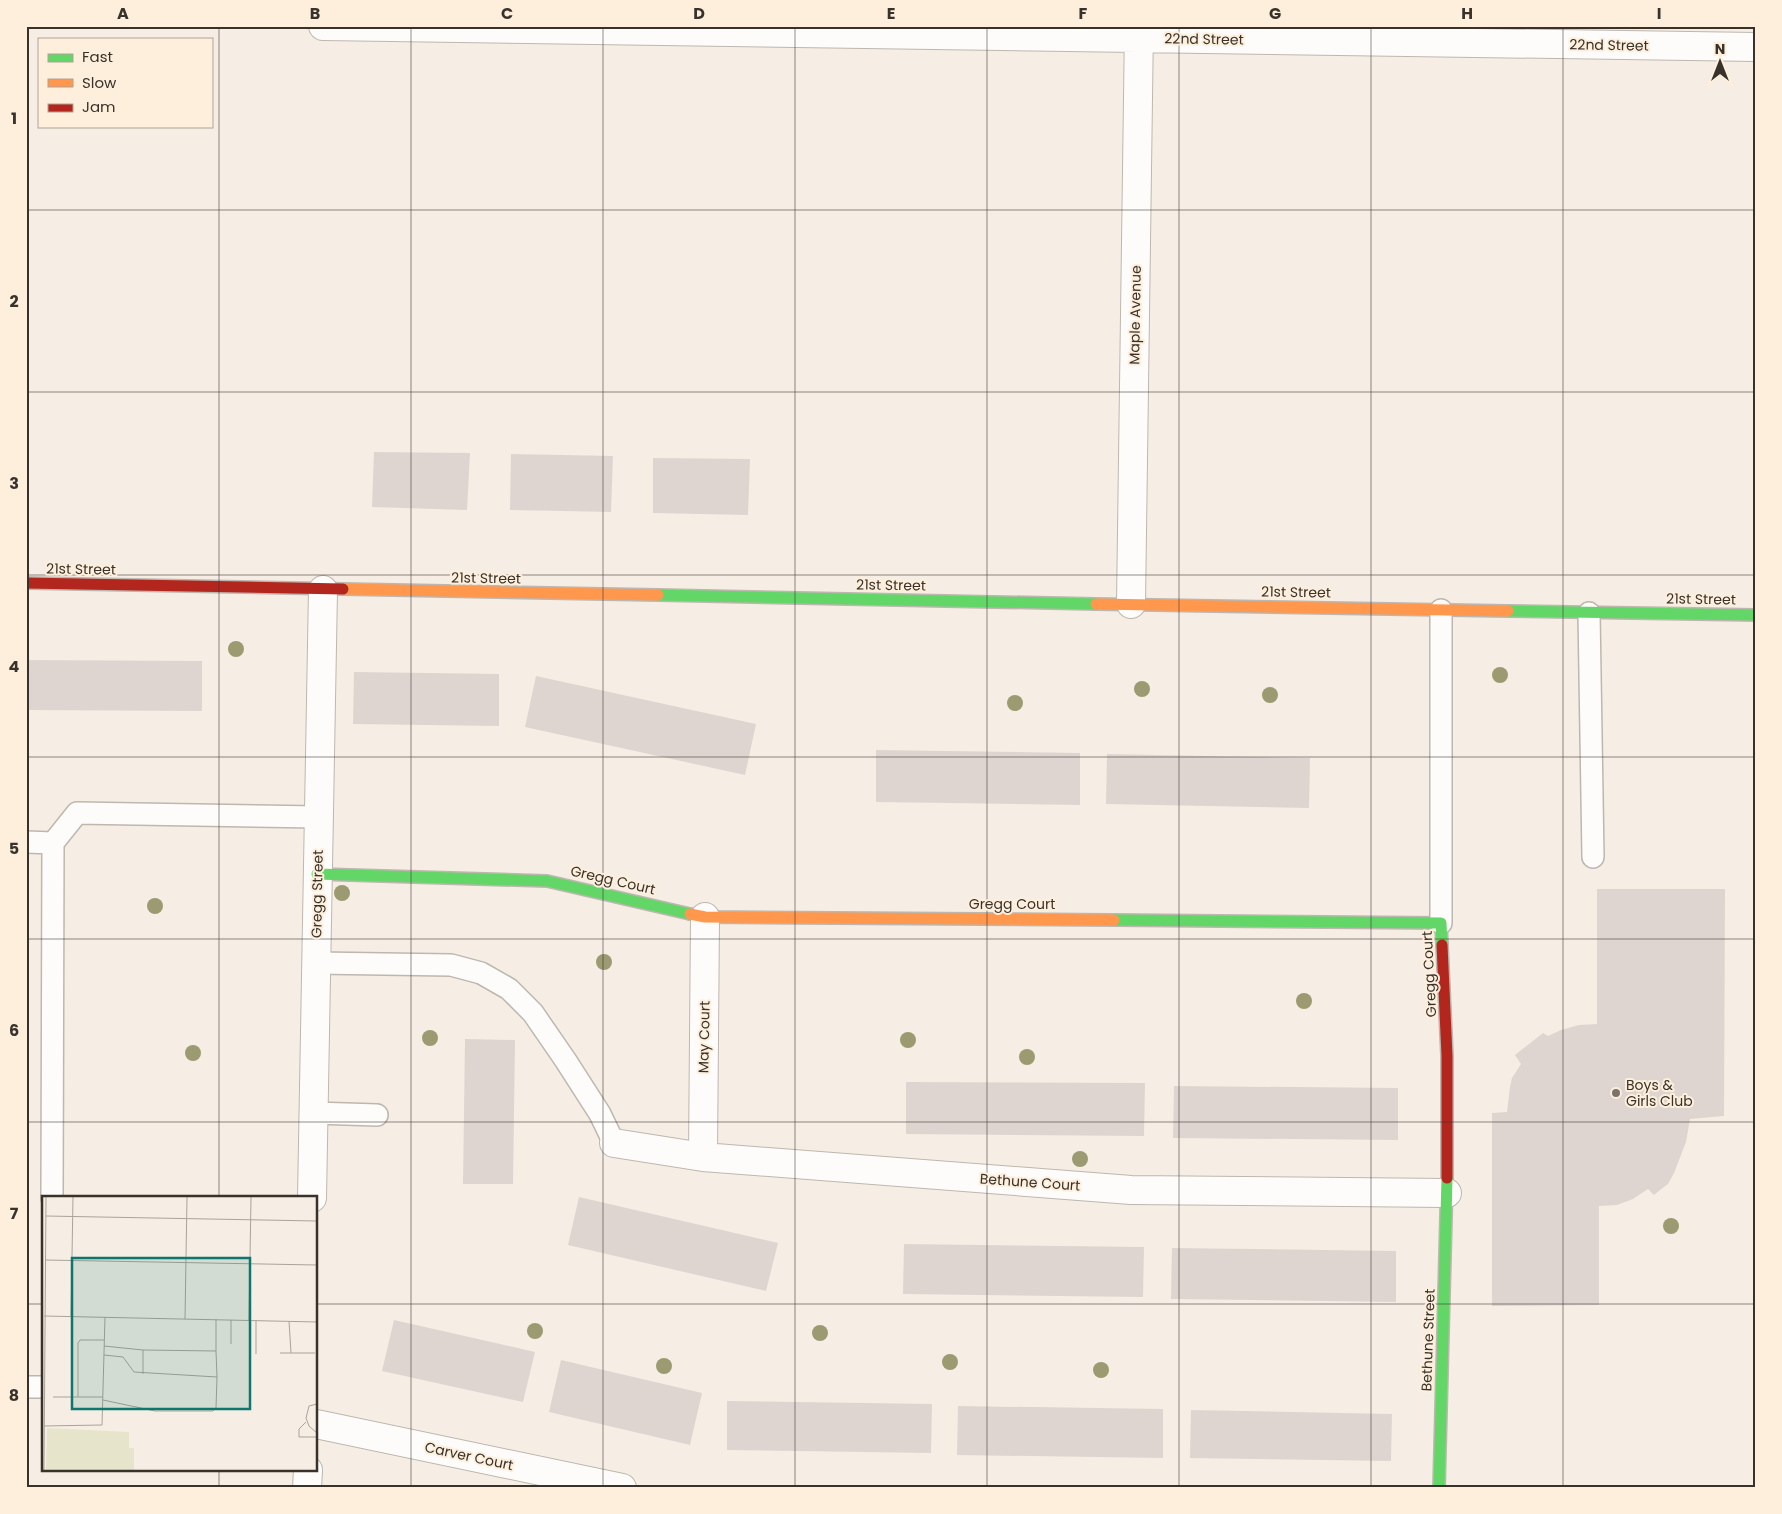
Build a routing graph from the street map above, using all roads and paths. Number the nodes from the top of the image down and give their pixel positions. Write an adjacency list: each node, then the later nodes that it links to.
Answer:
1 (323, 26): 2 (street, 22nd Street)
2 (1139, 32): 3 (street, 22nd Street); 6 (street, Maple Avenue)
3 (1756, 47)
4 (26, 583): 5 (street, 21st Street)
5 (323, 590): 6 (street, 21st Street); 10 (street, Gregg Street)
6 (1131, 604): 7 (street, 21st Street)
7 (1441, 610): 8 (street, 21st Street); 16 (lane)
8 (1589, 613): 9 (street, 21st Street); 13 (lane)
9 (1756, 615)
10 (318, 817): 12 (lane); 14 (street, Gregg Street)
11 (26, 842): 12 (lane)
12 (53, 843): 23 (lane)
13 (1593, 857)
14 (317, 874): 15 (street, Gregg Court); 17 (street, Gregg Street)
15 (705, 917): 16 (street, Gregg Court); 21 (street, May Court)
16 (1441, 923): 22 (street, Gregg Court)
17 (316, 963): 18 (street, Gregg Street); 20 (lane)
18 (314, 1113): 19 (lane); 24 (street, Gregg Street)
19 (377, 1115)
20 (614, 1143): 21 (street, Bethune Court)
21 (703, 1157): 22 (street, Bethune Court)
22 (1447, 1193): 31 (street, Bethune Street)
23 (52, 1196)
24 (312, 1196)
25 (26, 1387): 26 (lane)
26 (42, 1387)
27 (318, 1424): 30 (street, Carver Court)
28 (308, 1472): 29 (street)
29 (307, 1488)
30 (622, 1488)
31 (1439, 1488)

